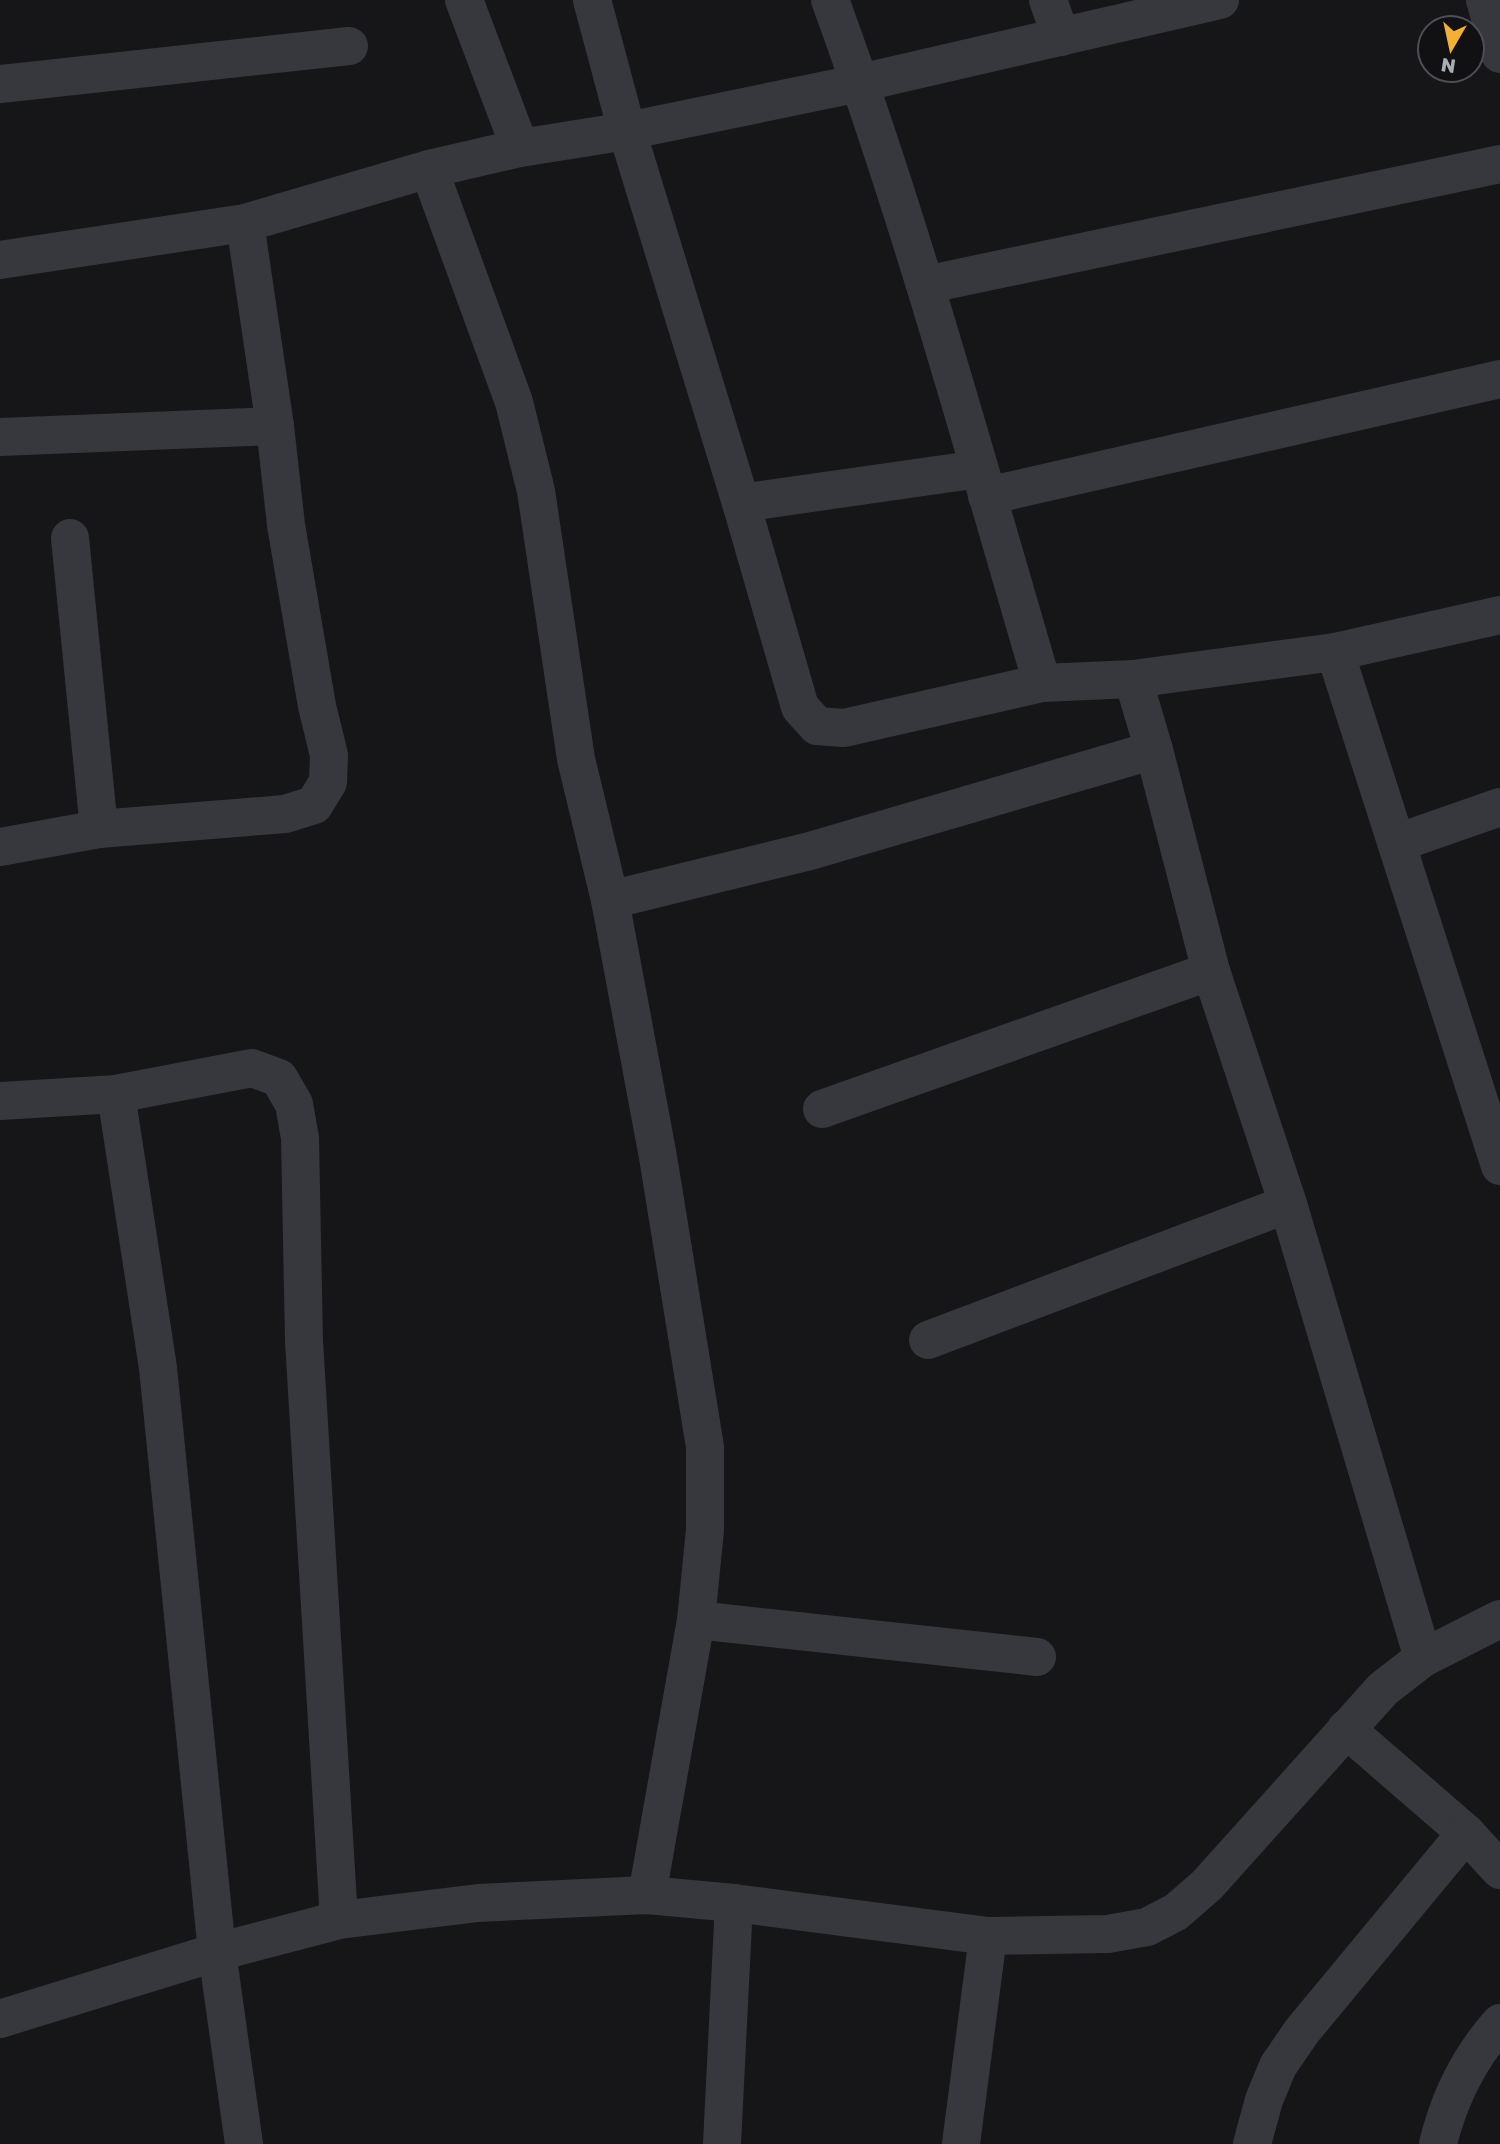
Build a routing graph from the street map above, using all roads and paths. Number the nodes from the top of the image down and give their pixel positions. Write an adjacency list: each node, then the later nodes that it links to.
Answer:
1 (464, 0): 13 (street)
2 (592, 0): 12 (street)
3 (830, 0): 10 (street)
4 (1048, 0): 7 (street)
5 (1220, 0): 7 (street)
6 (1485, 0): 9 (street)
7 (1060, 37): 10 (street)
8 (349, 46): 11 (street)
9 (1500, 54)
10 (860, 83): 12 (street); 18 (street)
11 (0, 84)
12 (627, 131): 13 (street); 23 (street)
13 (520, 148): 15 (street)
14 (1500, 164): 18 (street)
15 (429, 169): 16 (street); 34 (street)
16 (245, 223): 17 (street); 20 (street)
17 (0, 260)
18 (925, 285): 22 (street)
19 (1500, 379): 22 (street)
20 (275, 425): 21 (street); 31 (street)
21 (0, 438)
22 (983, 482): 23 (street); 28 (street)
23 (741, 503): 28 (street)
24 (70, 538): 31 (street)
25 (1500, 615): 26 (street)
26 (1335, 652): 27 (street); 32 (street)
27 (1133, 679): 28 (street); 29 (street)
28 (1042, 683)
29 (1154, 750): 34 (street); 35 (street)
30 (1500, 807): 32 (street)
31 (99, 829): 33 (street)
32 (1397, 843): 39 (street)
33 (0, 847)
34 (610, 900): 43 (street)
35 (1210, 971): 38 (street); 40 (street)
36 (116, 1094): 37 (street); 51 (street); 53 (street)
37 (0, 1101)
38 (822, 1108)
39 (1498, 1152)
40 (1288, 1204): 41 (street); 45 (street)
41 (928, 1340)
42 (1500, 1619): 45 (street)
43 (696, 1620): 44 (street); 49 (street)
44 (1037, 1657)
45 (1423, 1658): 46 (street)
46 (1346, 1729): 47 (street); 52 (street)
47 (1466, 1833): 48 (street); 59 (street)
48 (1500, 1870)
49 (647, 1895): 50 (street); 51 (street)
50 (734, 1903): 52 (street); 57 (street)
51 (339, 1920): 53 (street)
52 (988, 1936): 58 (street)
53 (217, 1952): 54 (street); 56 (street)
54 (1, 2014)
55 (1500, 2023): 60 (street)
56 (244, 2144)
57 (722, 2144)
58 (961, 2144)
59 (1251, 2144)
60 (1438, 2144)

